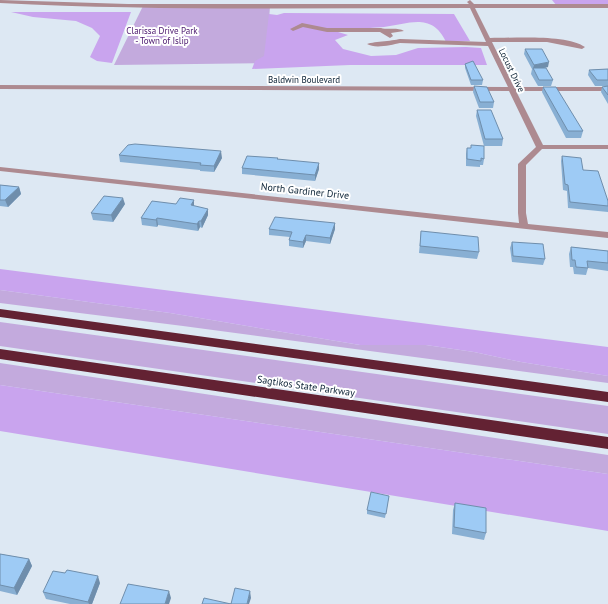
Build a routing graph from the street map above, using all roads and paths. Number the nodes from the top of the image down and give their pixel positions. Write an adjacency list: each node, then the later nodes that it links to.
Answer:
1 (132, 0): 7 (street)
2 (0, 1): 3 (street)
3 (18, 1): 7 (street)
4 (244, 3): 5 (street); 7 (street)
5 (356, 3): 6 (street)
6 (471, 3): 8 (street); 15 (street, Locust Drive)
7 (128, 6)
8 (608, 6)
9 (293, 22): 10 (street)
10 (302, 25): 11 (street); 13 (street)
11 (293, 29)
12 (401, 31): 13 (street)
13 (386, 32): 14 (street)
14 (400, 41): 15 (street); 16 (street)
15 (489, 42): 17 (street); 19 (street, Locust Drive)
16 (370, 44)
17 (582, 47)
18 (0, 87): 19 (street, Baldwin Boulevard)
19 (511, 89): 20 (street, Baldwin Boulevard); 21 (street, Locust Drive)
20 (608, 89)
21 (540, 147): 22 (street); 24 (street)
22 (608, 147)
23 (0, 169): 24 (street, North Gardiner Drive)
24 (524, 226): 25 (street, North Gardiner Drive)
25 (608, 234)
26 (0, 313): 28 (highway)
27 (0, 354): 29 (highway, Sagtikos State Parkway)
28 (608, 397)
29 (608, 443)

